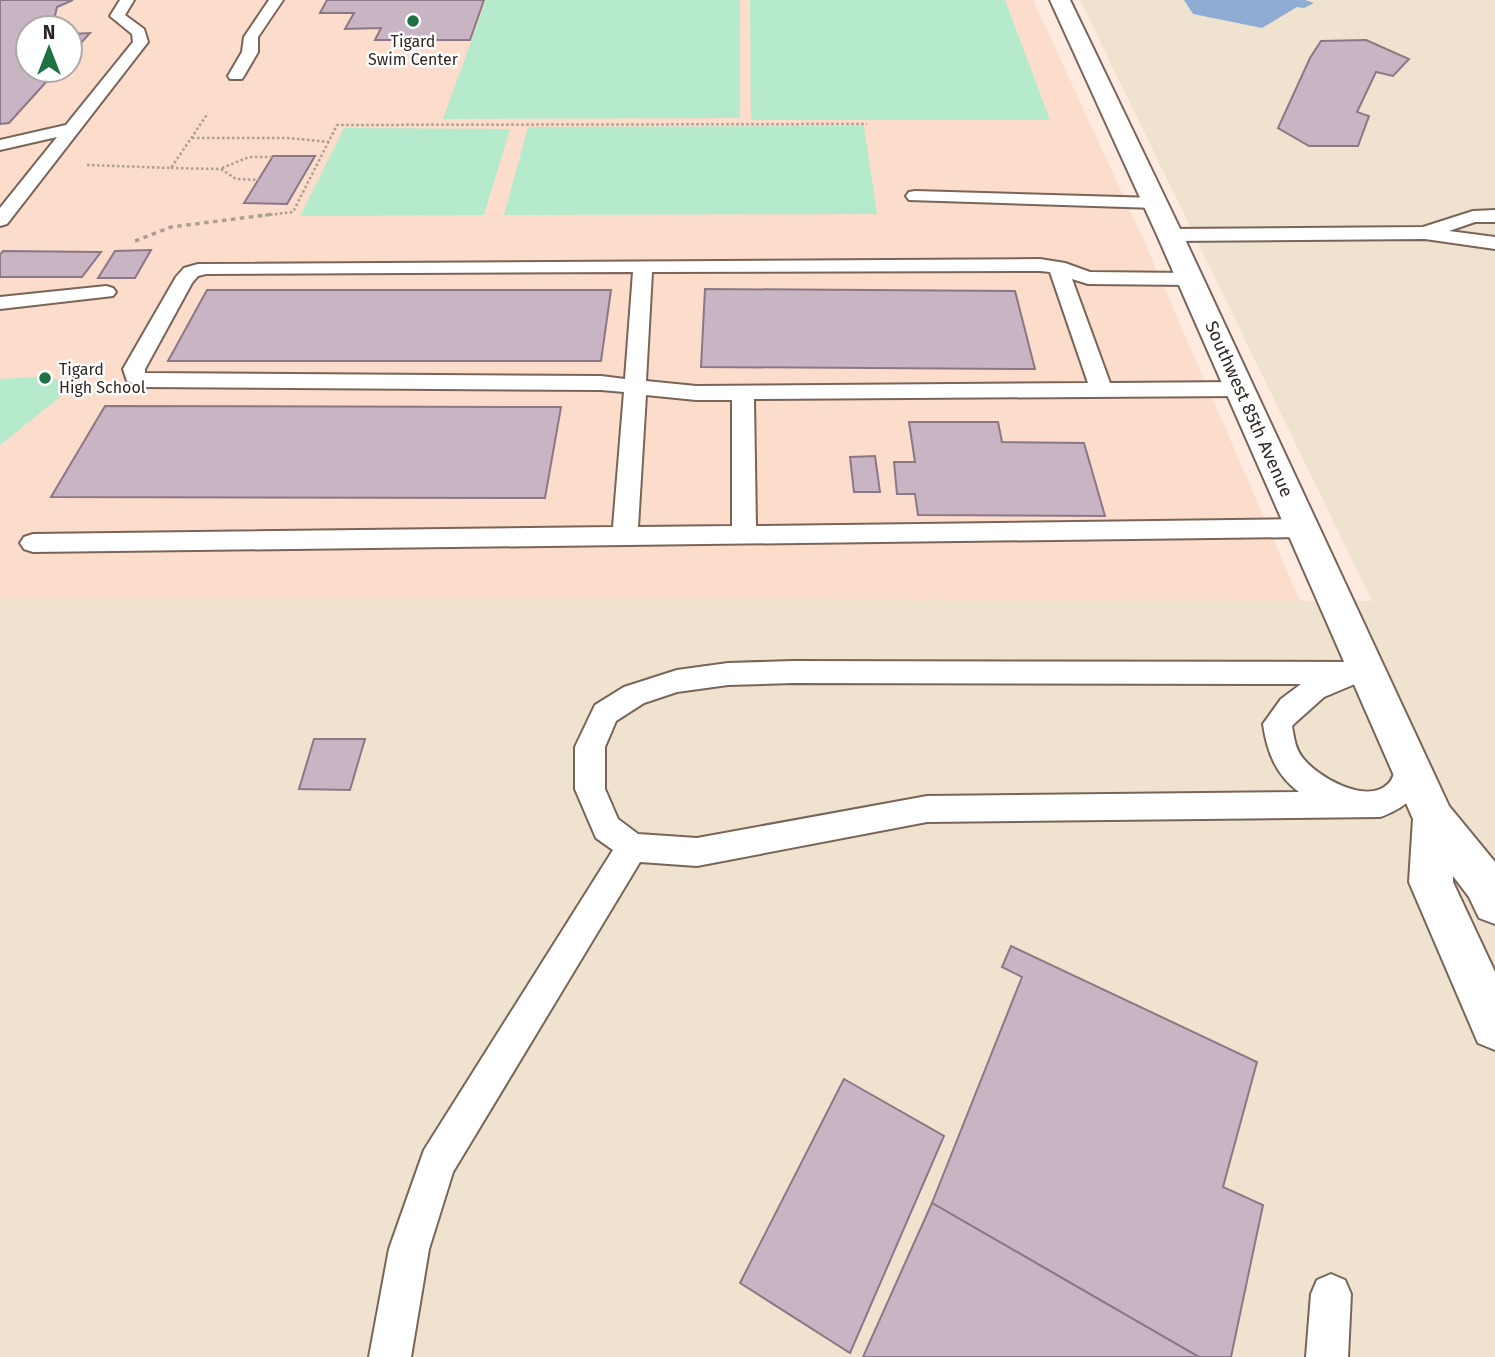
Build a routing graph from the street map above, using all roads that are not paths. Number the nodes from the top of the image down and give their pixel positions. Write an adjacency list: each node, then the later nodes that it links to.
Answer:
1 (127, 0): 5 (lane)
2 (276, 0): 4 (lane)
3 (1060, 0): 8 (street, Southwest 85th Avenue)
4 (236, 76)
5 (72, 130): 6 (lane); 10 (lane)
6 (0, 145)
7 (915, 197): 8 (lane)
8 (1156, 203): 12 (street, Southwest 85th Avenue)
9 (1495, 216): 11 (lane)
10 (0, 220)
11 (1425, 233): 12 (lane); 13 (lane)
12 (1170, 234): 16 (street, Southwest 85th Avenue)
13 (1495, 243)
14 (643, 266): 15 (lane); 19 (lane); 19 (lane)
15 (1058, 267): 16 (lane); 21 (lane)
16 (1190, 279): 20 (street, Southwest 85th Avenue)
17 (106, 292): 18 (lane)
18 (0, 303)
19 (634, 387): 22 (lane); 25 (lane)
20 (1240, 389): 21 (lane); 23 (street, Southwest 85th Avenue)
21 (1101, 390): 22 (lane)
22 (743, 393): 24 (lane)
23 (1303, 528): 24 (lane); 27 (street, Southwest 85th Avenue)
24 (744, 535): 25 (lane)
25 (625, 536): 26 (lane)
26 (33, 544)
27 (1369, 673): 28 (street, Southwest 85th Avenue); 29 (lane); 31 (lane)
28 (1410, 764): 29 (lane); 30 (street, Southwest 85th Avenue)
29 (1362, 805): 31 (lane)
30 (1434, 819): 32 (street, Southwest 85th Avenue); 33 (street, Southwest 85th Avenue)
31 (632, 847): 35 (lane)
32 (1495, 903)
33 (1495, 1026)
34 (1331, 1294): 36 (lane)
35 (390, 1357)
36 (1326, 1357)

